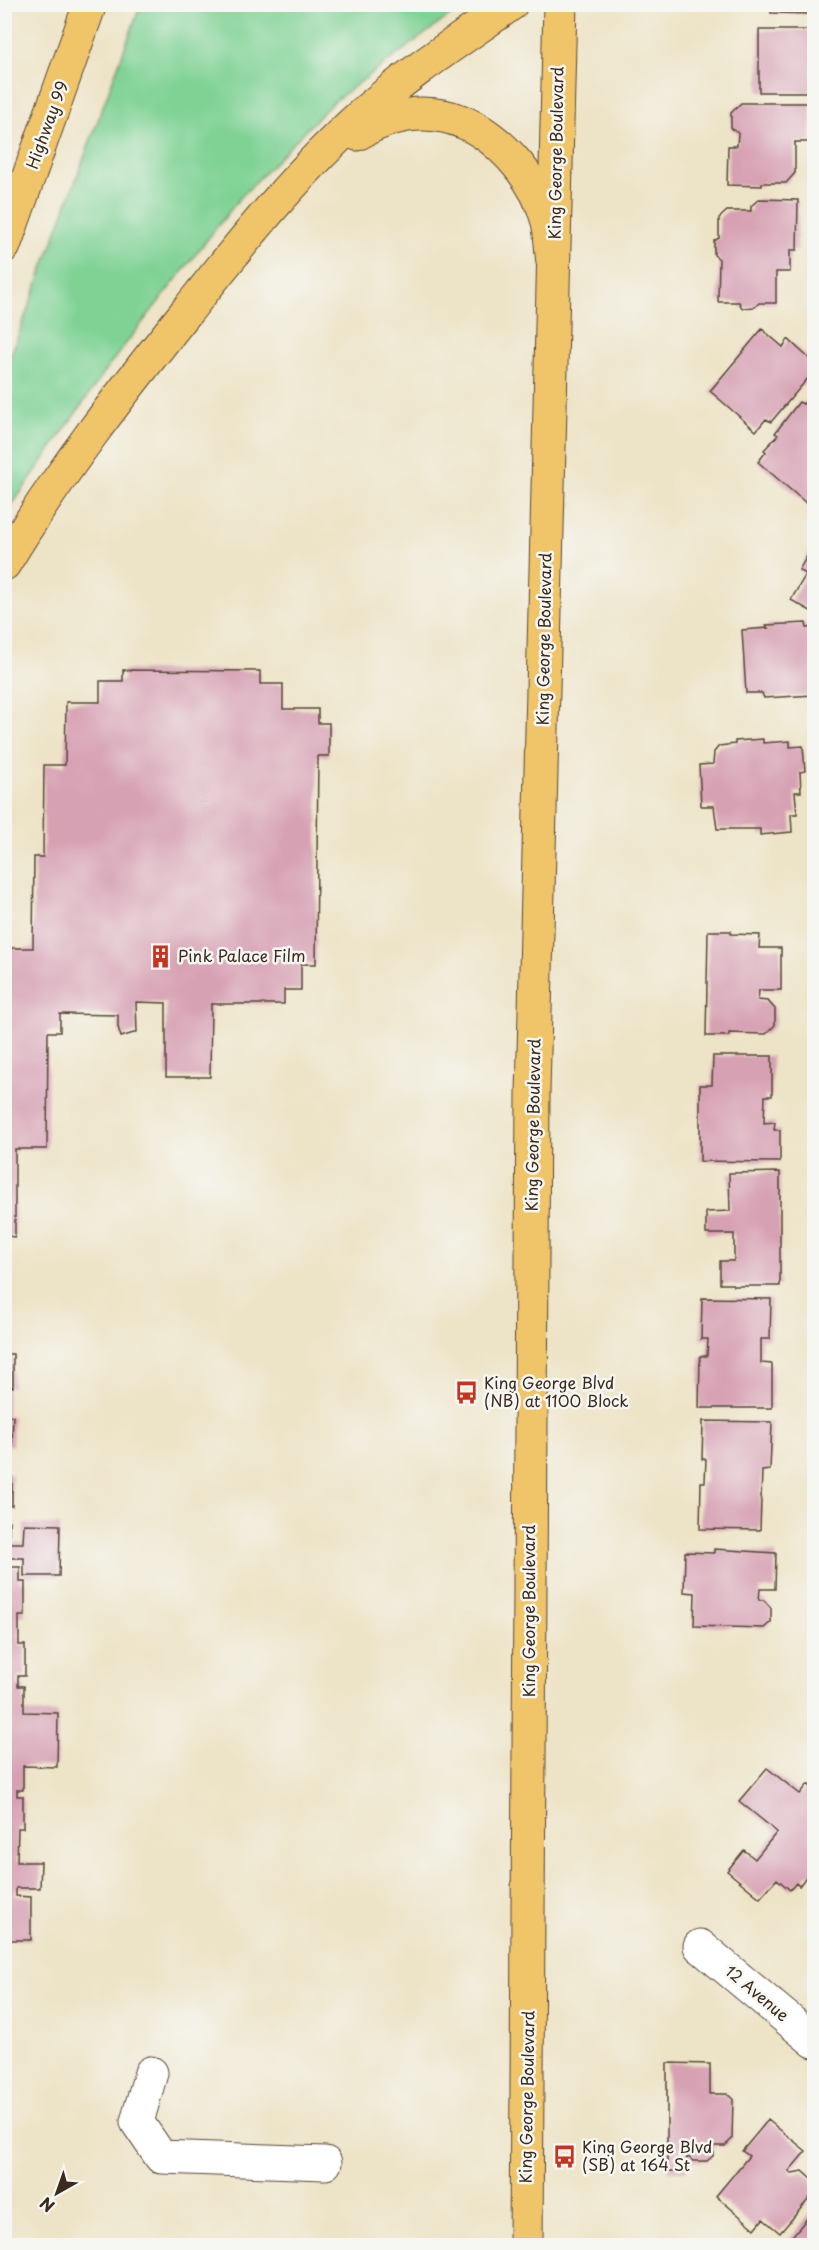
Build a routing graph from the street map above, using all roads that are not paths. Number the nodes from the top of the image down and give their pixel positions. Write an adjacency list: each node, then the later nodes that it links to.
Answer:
1 (90, 4): 5 (main road, Highway 99)
2 (512, 4): 4 (main road)
3 (560, 4): 6 (main road, King George Boulevard)
4 (283, 193): 6 (main road); 7 (main road)
5 (4, 246)
6 (553, 262): 12 (main road, King George Boulevard)
7 (4, 564)
8 (700, 1946): 9 (street, 12 Avenue)
9 (814, 2041)
10 (151, 2073): 11 (street)
11 (325, 2163)
12 (526, 2246)

